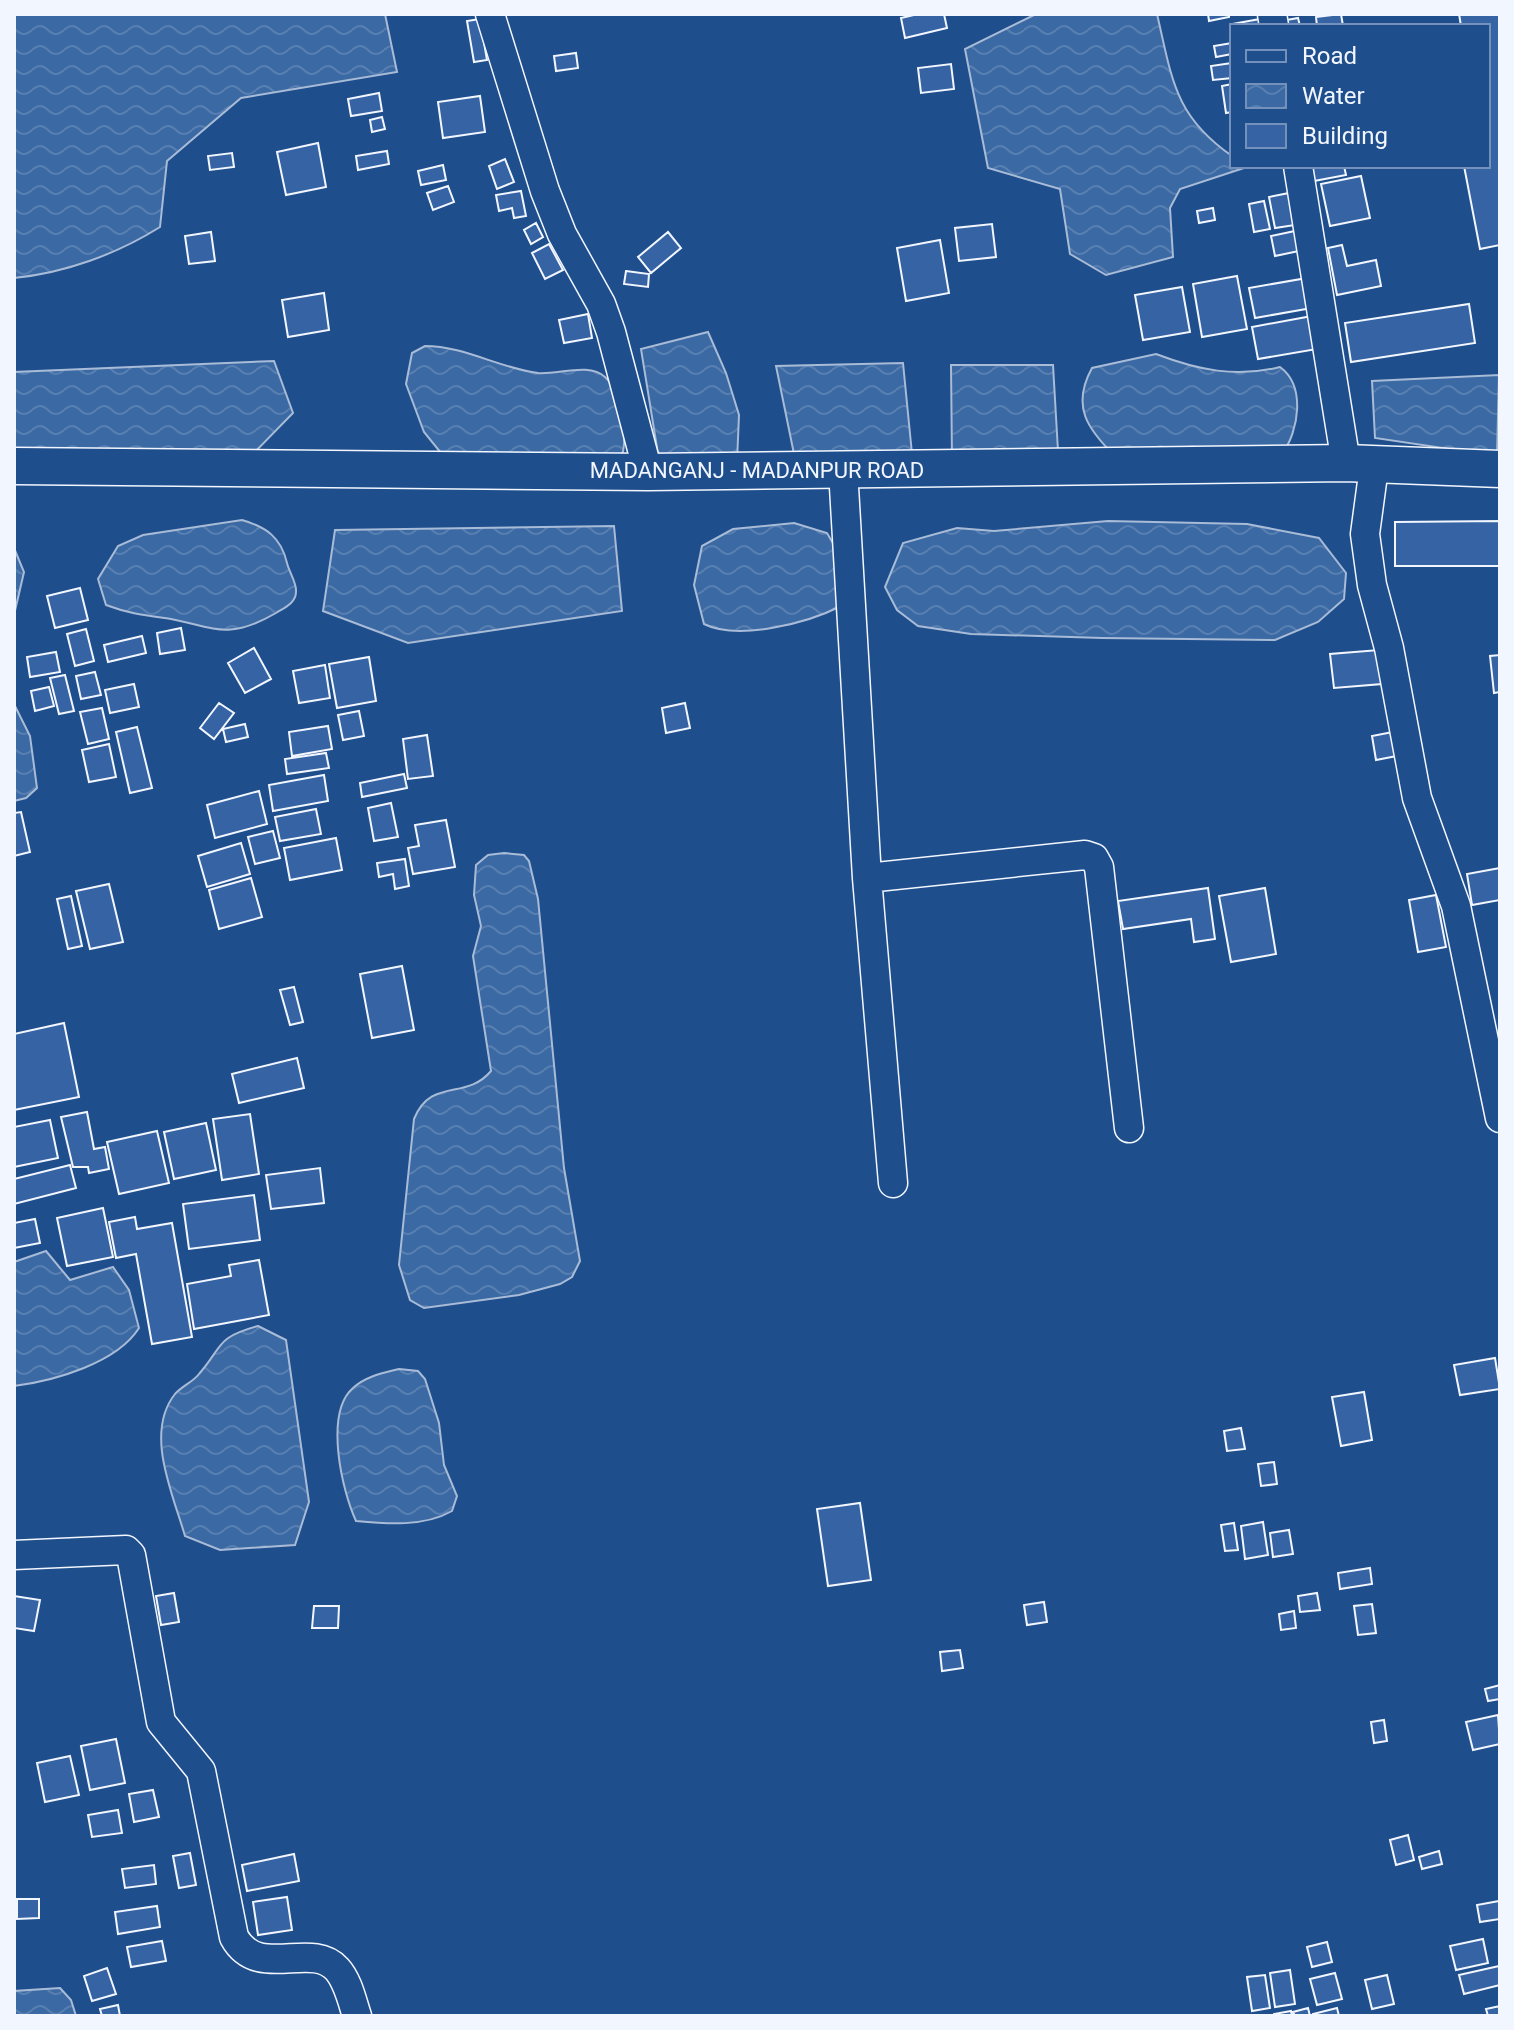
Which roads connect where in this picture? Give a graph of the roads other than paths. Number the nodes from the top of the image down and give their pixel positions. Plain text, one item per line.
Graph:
1 (490, 14) edge
2 (1298, 168) edge
3 (1360, 465) junction
4 (14, 466) edge
5 (1500, 469) edge
6 (843, 470) junction
7 (648, 472) junction
8 (867, 878) junction
9 (1500, 1118) edge
10 (1129, 1128) dead end
11 (893, 1183) dead end
12 (14, 1555) edge
13 (357, 2016) edge

1 - 7 street
2 - 3 street
3 - 5 main road, MADANGANJ - MADANPUR ROAD
3 - 6 main road, MADANGANJ - MADANPUR ROAD
3 - 9 street
4 - 7 main road, MADANGANJ - MADANPUR ROAD
6 - 7 main road, MADANGANJ - MADANPUR ROAD
6 - 8 street
8 - 10 street
8 - 11 street
12 - 13 street

